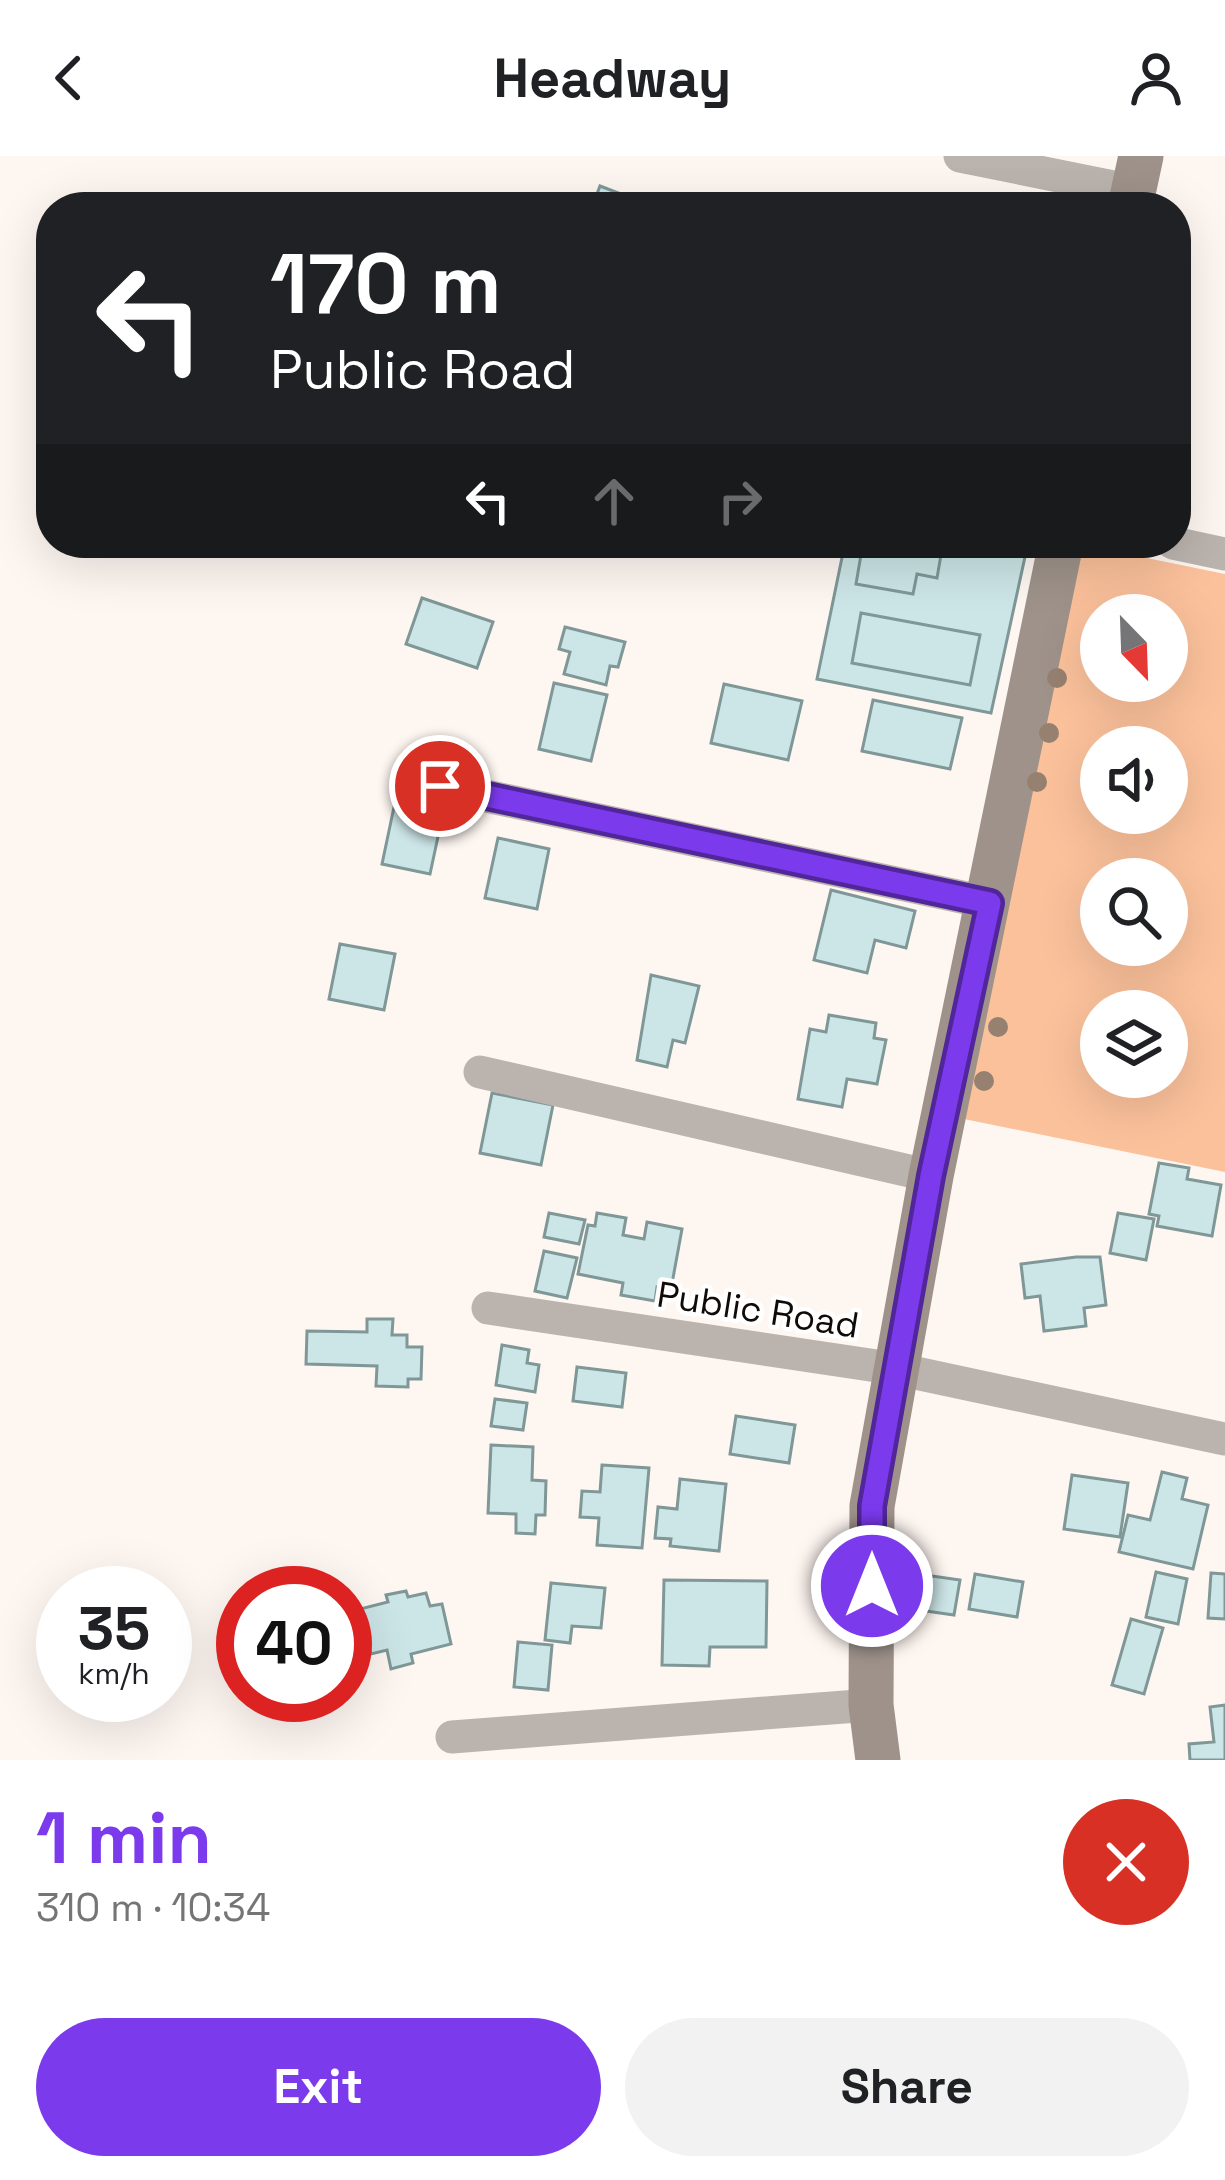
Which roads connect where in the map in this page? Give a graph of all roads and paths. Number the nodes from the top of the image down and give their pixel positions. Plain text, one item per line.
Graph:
1 (960, 156) edge
2 (1134, 185) edge
3 (1191, 547) edge
4 (1225, 554) edge
5 (1058, 558) edge
6 (440, 786) dead end
7 (990, 903) junction
8 (479, 1072) dead end
9 (931, 1176) junction
10 (488, 1308) dead end
11 (897, 1369) junction
12 (1225, 1439) edge
13 (871, 1705) junction
14 (452, 1736) dead end
15 (878, 1760) edge

1 - 2 street
3 - 4 street
5 - 7 street
6 - 7 street
7 - 9 street
8 - 9 street
9 - 11 street
10 - 11 street, Public Road
11 - 12 street, Public Road
11 - 13 street
13 - 14 street
13 - 15 street

